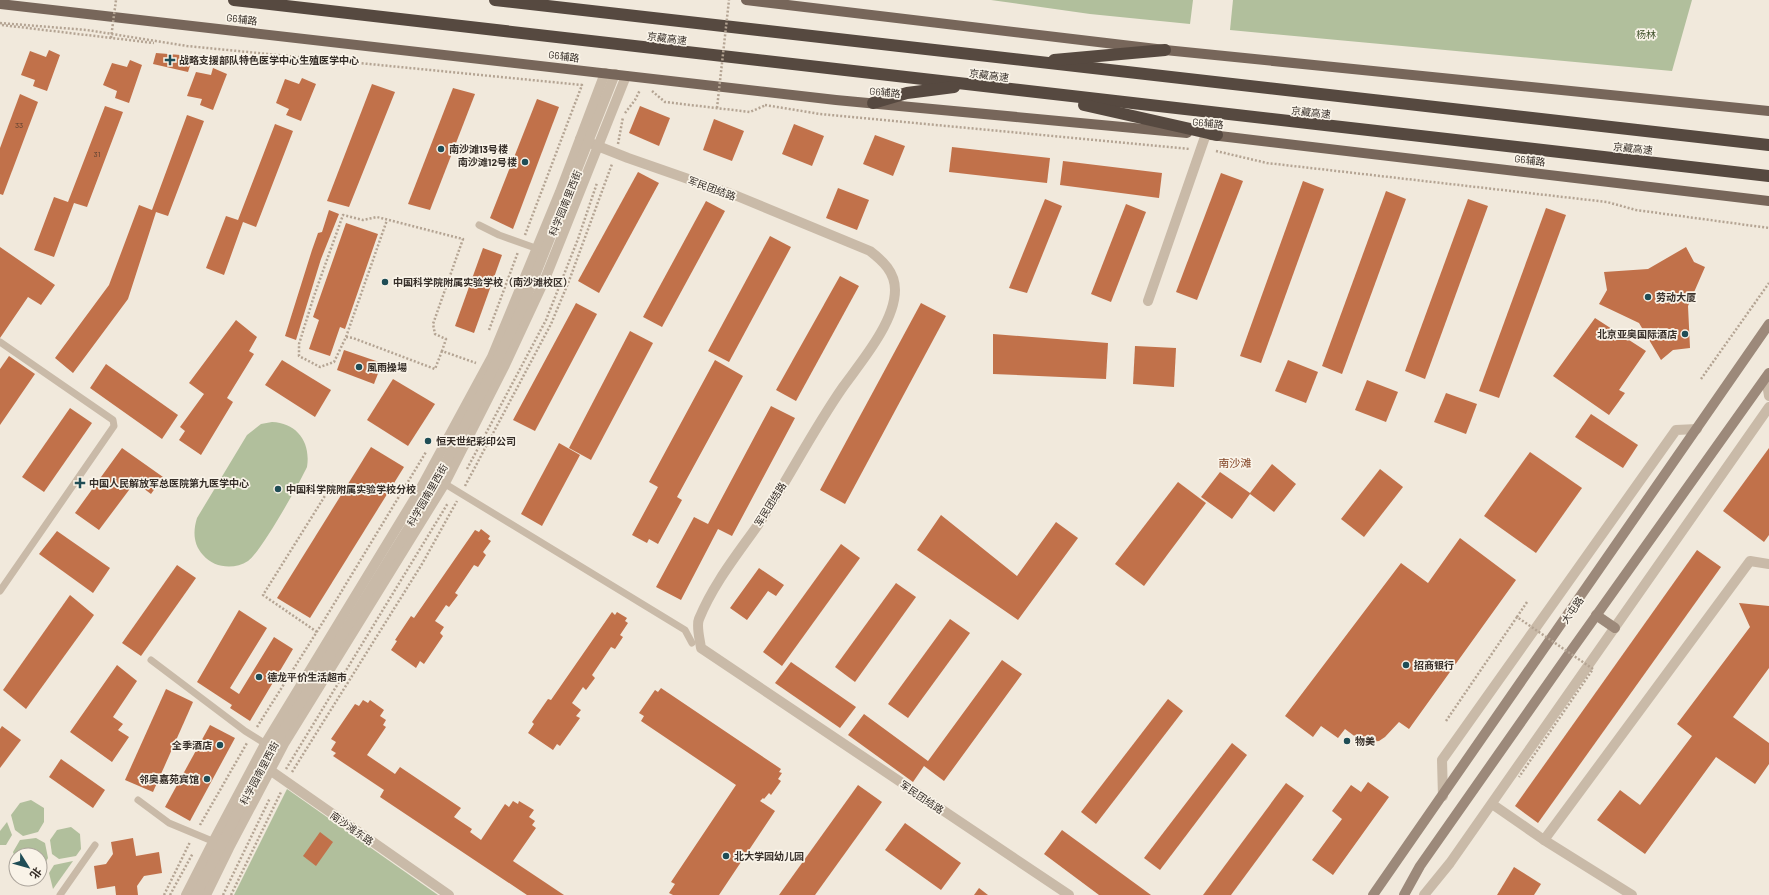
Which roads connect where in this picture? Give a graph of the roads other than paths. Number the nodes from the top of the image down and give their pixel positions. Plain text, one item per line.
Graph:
1 (234, 0) edge
2 (495, 0) edge
3 (746, 0) edge
4 (0, 4) edge
5 (1165, 50) junction
6 (1026, 62) junction
7 (610, 74) junction
8 (626, 76) junction
9 (967, 85) junction
10 (1027, 92) junction
11 (873, 103) junction
12 (1769, 111) edge
13 (1212, 135) junction
14 (589, 143) junction
15 (1769, 145) edge
16 (1769, 176) edge
17 (1769, 201) edge
18 (479, 225) dead end
19 (546, 252) junction
20 (1148, 301) dead end
21 (1769, 324) edge
22 (0, 342) edge
23 (1767, 376) edge
24 (1769, 396) edge
25 (1769, 406) edge
26 (1697, 429) junction
27 (437, 479) junction
28 (1769, 564) edge
29 (0, 591) edge
30 (1596, 615) junction
31 (1615, 628) junction
32 (692, 643) dead end
33 (151, 660) dead end
34 (272, 748) junction
35 (262, 765) junction
36 (1443, 796) junction
37 (138, 800) dead end
38 (1492, 804) junction
39 (1544, 840) junction
40 (95, 845) dead end
41 (221, 845) junction
42 (60, 895) edge
43 (186, 895) edge
44 (196, 895) edge
45 (206, 895) edge
46 (449, 895) edge
47 (1069, 895) edge
48 (1373, 895) edge
49 (1404, 895) edge
50 (1424, 895) edge
51 (1632, 895) edge

1 - 9 highway, 京藏高速
2 - 6 highway, 京藏高速
3 - 5 main road
4 - 7 main road, G6辅路
5 - 6 highway
5 - 12 main road
6 - 15 highway, 京藏高速
7 - 8 main road, G6辅路
7 - 14 street
8 - 11 main road, G6辅路
8 - 14 street
9 - 10 highway, 京藏高速
9 - 11 highway
10 - 13 highway
10 - 16 highway, 京藏高速
11 - 13 main road, G6辅路
13 - 17 main road, G6辅路
13 - 20 street
14 - 19 street, 科学园南里西街
14 - 47 street, 军民团结路
18 - 19 lane
19 - 27 street, 科学园南里西街
21 - 26 main road, 大屯路
22 - 29 lane
23 - 24 street
23 - 30 main road
25 - 31 street
26 - 36 main road, 大屯路
26 - 36 street
27 - 32 lane
27 - 34 street, 科学园南里西街
28 - 39 street
30 - 31 main road
30 - 49 main road
31 - 38 street
33 - 34 lane
34 - 35 street, 科学园南里西街
35 - 41 street, 科学园南里西街
35 - 46 street, 南沙滩东路
36 - 48 main road, 大屯路
37 - 41 lane
38 - 39 street
38 - 50 street
39 - 51 street
40 - 42 lane
41 - 43 street
41 - 44 street, 科学园南里西街
41 - 45 street

